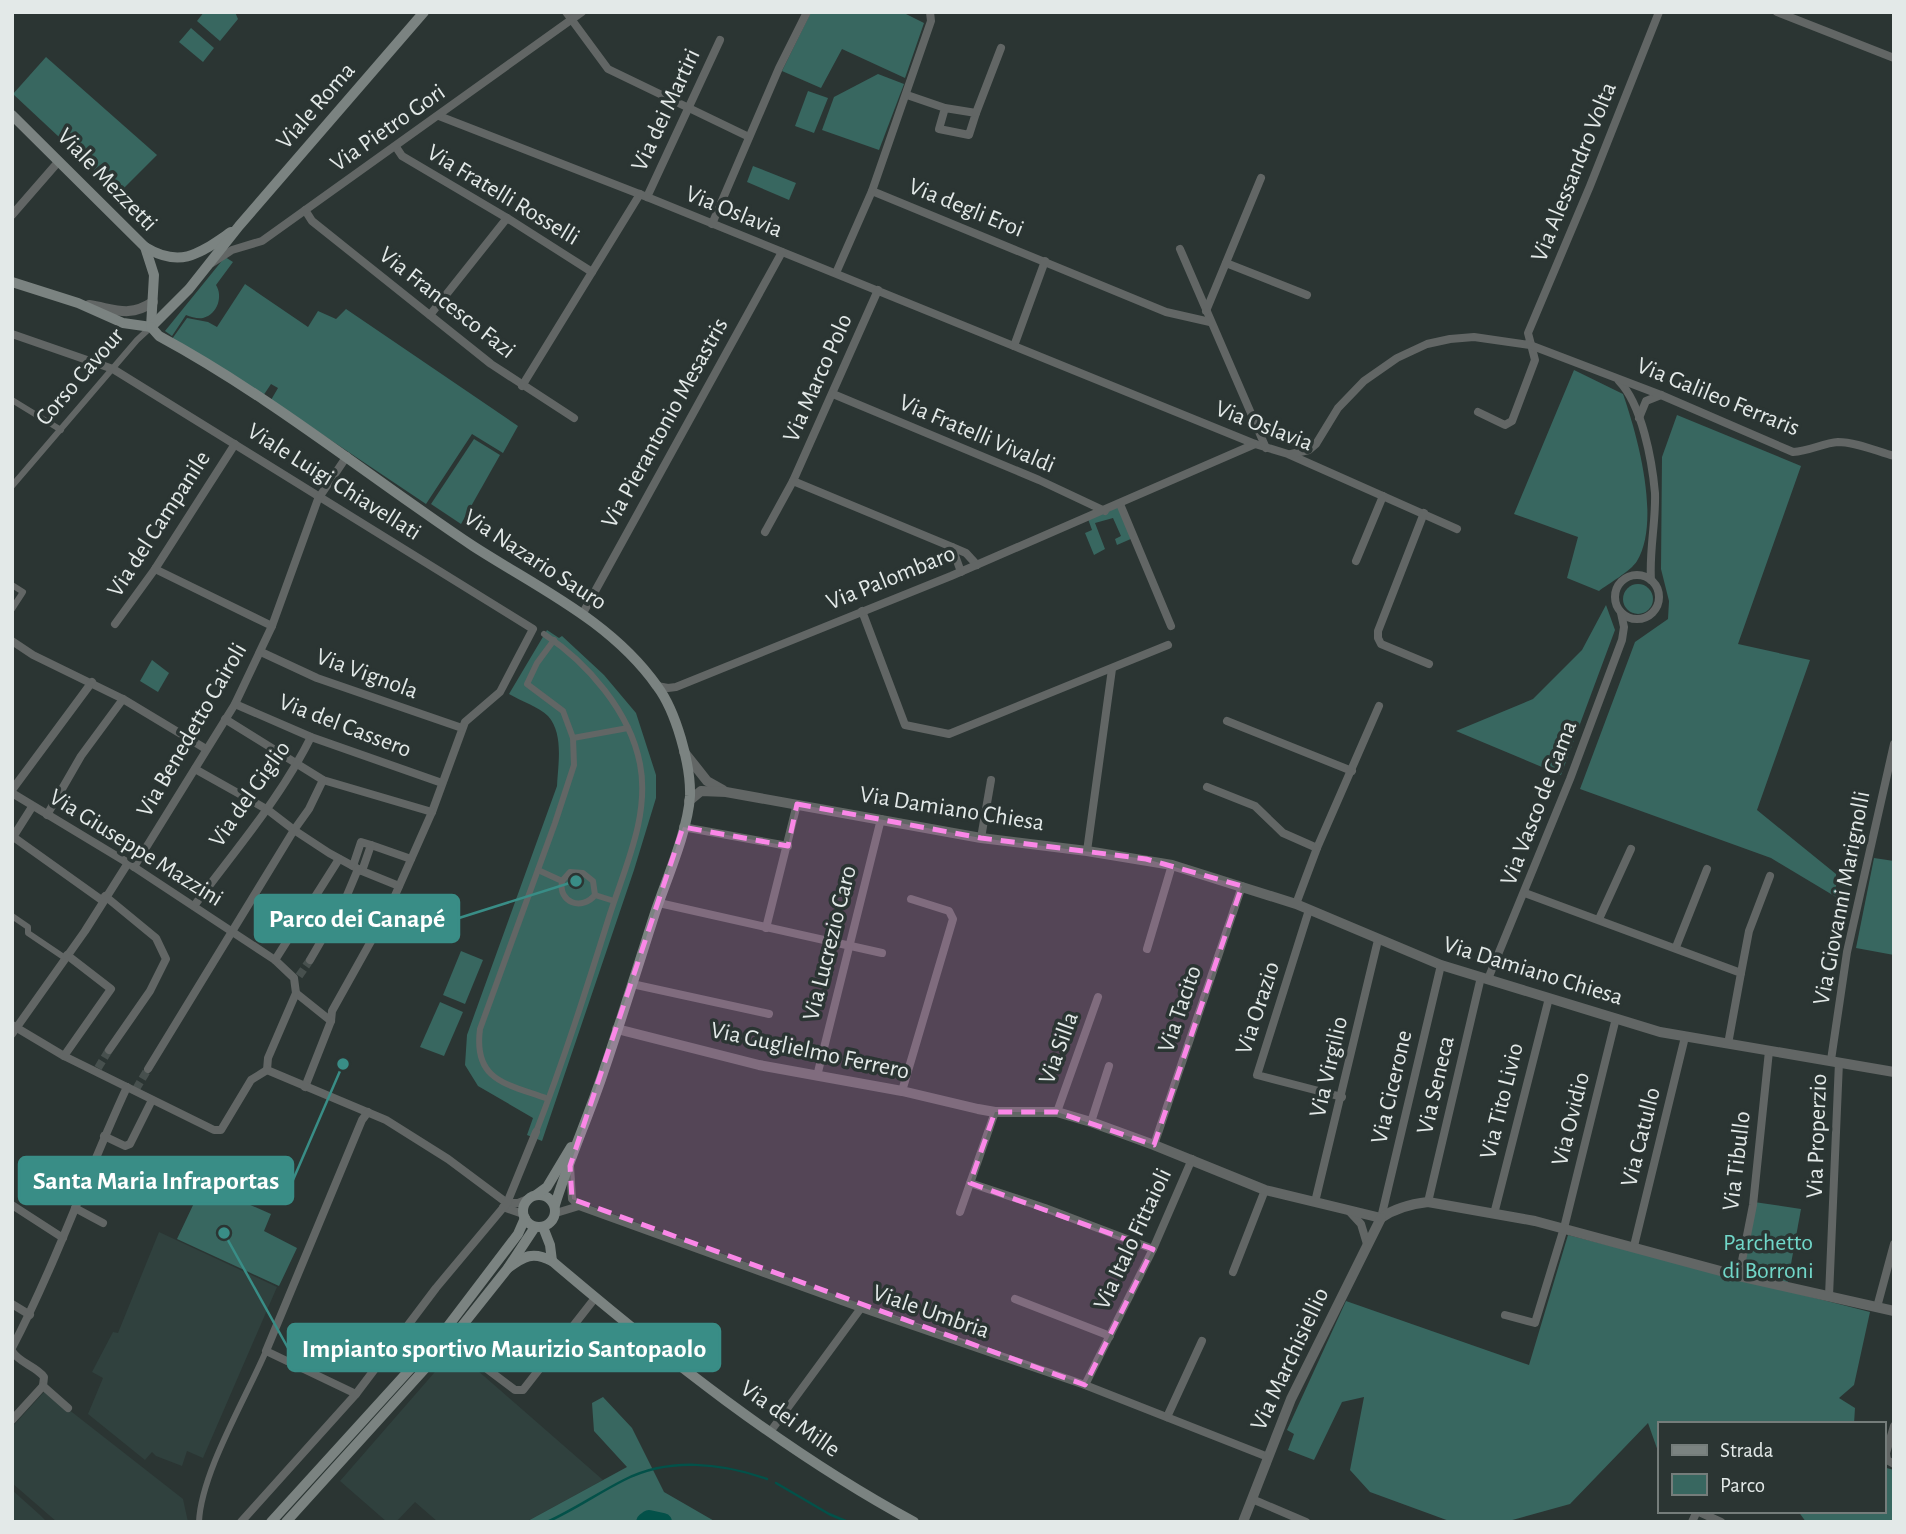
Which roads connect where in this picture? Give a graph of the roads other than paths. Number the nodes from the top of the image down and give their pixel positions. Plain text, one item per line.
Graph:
1 (424, 12) edge
2 (582, 12) edge
3 (807, 12) edge
4 (930, 12) edge
5 (1659, 12) edge
6 (1777, 12) edge
7 (570, 16) edge
8 (720, 40) dead end
9 (1001, 48) dead end
10 (1894, 58) edge
11 (907, 95) junction
12 (689, 108) junction
13 (945, 108) junction
14 (976, 113) junction
15 (12, 115) edge
16 (439, 116) junction
17 (749, 137) junction
18 (396, 147) junction
19 (59, 161) junction
20 (1261, 178) dead end
21 (872, 191) junction
22 (644, 195) junction
23 (305, 210) junction
24 (12, 215) edge
25 (507, 218) junction
26 (712, 223) junction
27 (239, 226) junction
28 (145, 247) junction
29 (1180, 249) dead end
30 (782, 253) junction
31 (1045, 261) junction
32 (1226, 263) junction
33 (209, 264) junction
34 (592, 272) junction
35 (836, 273) junction
36 (12, 282) edge
37 (878, 290) junction
38 (1307, 295) dead end
39 (153, 302) junction
40 (78, 303) junction
41 (1206, 312) junction
42 (430, 315) junction
43 (1210, 322) junction
44 (151, 327) junction
45 (12, 334) edge
46 (1530, 345) junction
47 (1014, 346) junction
48 (113, 369) junction
49 (1616, 377) junction
50 (522, 386) junction
51 (1644, 388) junction
52 (833, 394) junction
53 (1661, 395) junction
54 (12, 400) edge
55 (1633, 401) junction
56 (1646, 401) junction
57 (1478, 412) dead end
58 (573, 418) dead end
59 (1639, 418) junction
60 (61, 430) junction
61 (235, 443) junction
62 (1255, 444) junction
63 (1266, 447) junction
64 (1288, 454) junction
65 (347, 456) junction
66 (1894, 456) edge
67 (12, 473) edge
68 (19, 478) junction
69 (793, 481) junction
70 (12, 486) edge
71 (1383, 496) junction
72 (320, 497) junction
73 (1120, 504) junction
74 (1105, 511) junction
75 (1424, 513) junction
76 (1457, 529) dead end
77 (765, 532) dead end
78 (952, 547) junction
79 (1652, 549) junction
80 (1356, 561) dead end
81 (977, 565) junction
82 (155, 569) junction
83 (961, 572) junction
84 (1634, 575) junction
85 (1651, 580) junction
86 (12, 585) edge
87 (12, 609) edge
88 (862, 611) junction
89 (583, 613) junction
90 (1621, 613) junction
91 (1643, 618) junction
92 (115, 624) dead end
93 (272, 626) junction
94 (1171, 626) dead end
95 (544, 634) dead end
96 (554, 640) junction
97 (1622, 640) junction
98 (13, 643) edge
99 (1168, 645) dead end
100 (261, 652) junction
101 (1429, 664) dead end
102 (1112, 669) junction
103 (92, 682) junction
104 (657, 686) junction
105 (676, 687) junction
106 (123, 699) junction
107 (235, 704) junction
108 (668, 706) junction
109 (1379, 706) dead end
110 (225, 719) junction
111 (1227, 721) dead end
112 (628, 728) junction
113 (462, 729) junction
114 (311, 737) junction
115 (573, 738) junction
116 (1894, 744) edge
117 (206, 749) junction
118 (684, 751) junction
119 (297, 765) junction
120 (195, 769) junction
121 (1352, 771) junction
122 (323, 780) junction
123 (991, 780) dead end
124 (442, 783) junction
125 (1207, 787) dead end
126 (12, 792) edge
127 (726, 792) junction
128 (690, 801) junction
129 (797, 804) junction
130 (32, 807) junction
131 (268, 810) junction
132 (432, 812) junction
133 (47, 815) junction
134 (881, 819) junction
135 (683, 827) junction
136 (294, 830) junction
137 (13, 836) edge
138 (981, 838) junction
139 (788, 846) junction
140 (1317, 848) junction
141 (1631, 849) dead end
142 (1087, 851) junction
143 (339, 859) junction
144 (411, 859) junction
145 (131, 865) junction
146 (1172, 865) junction
147 (357, 869) junction
148 (1707, 869) dead end
149 (538, 870) junction
150 (1770, 876) dead end
151 (562, 881) junction
152 (399, 886) junction
153 (1242, 886) junction
154 (1525, 893) junction
155 (595, 895) junction
156 (104, 899) junction
157 (911, 899) dead end
158 (614, 901) junction
159 (659, 903) junction
160 (1296, 904) junction
161 (194, 906) junction
162 (1309, 909) junction
163 (12, 916) edge
164 (1599, 919) junction
165 (766, 928) junction
166 (233, 931) junction
167 (1378, 940) junction
168 (849, 946) junction
169 (1675, 947) junction
170 (1147, 949) dead end
171 (882, 953) dead end
172 (66, 956) junction
173 (275, 960) junction
174 (310, 960) tunnel mouth
175 (1441, 965) junction
176 (1741, 973) junction
177 (1484, 978) junction
178 (297, 984) junction
179 (632, 984) junction
180 (1098, 997) dead end
181 (1549, 998) junction
182 (769, 1014) dead end
183 (1616, 1018) junction
184 (331, 1021) junction
185 (14, 1029) edge
186 (617, 1029) junction
187 (1685, 1037) junction
188 (1728, 1044) junction
189 (109, 1050) tunnel mouth
190 (1769, 1051) junction
191 (64, 1056) junction
192 (1835, 1061) junction
193 (1110, 1066) dead end
194 (148, 1069) tunnel mouth
195 (267, 1070) junction
196 (1894, 1072) edge
197 (817, 1076) junction
198 (305, 1087) junction
199 (132, 1089) junction
200 (902, 1091) junction
201 (1342, 1097) junction
202 (548, 1099) junction
203 (152, 1100) junction
204 (368, 1112) junction
205 (995, 1112) junction
206 (1057, 1112) junction
207 (1091, 1122) junction
208 (582, 1129) junction
209 (536, 1132) joint
210 (104, 1136) junction
211 (1154, 1145) junction
212 (1192, 1159) junction
213 (570, 1166) junction
214 (970, 1183) junction
215 (1265, 1190) junction
216 (532, 1197) junction
217 (1315, 1202) junction
218 (1428, 1202) junction
219 (12, 1205) edge
220 (505, 1205) junction
221 (579, 1206) junction
222 (75, 1208) junction
223 (555, 1209) junction
224 (1349, 1211) junction
225 (960, 1212) dead end
226 (1494, 1214) junction
227 (524, 1216) junction
228 (1381, 1218) junction
229 (103, 1223) dead end
230 (539, 1227) junction
231 (1564, 1228) junction
232 (63, 1238) junction
233 (1367, 1244) junction
234 (1894, 1244) edge
235 (1634, 1246) junction
236 (1153, 1249) junction
237 (552, 1261) junction
238 (508, 1268) junction
239 (1233, 1272) dead end
240 (1739, 1276) junction
241 (1829, 1296) junction
242 (595, 1298) junction
243 (1015, 1299) dead end
244 (12, 1304) edge
245 (1877, 1307) junction
246 (861, 1308) junction
247 (1894, 1311) edge
248 (30, 1315) junction
249 (1505, 1315) dead end
250 (1110, 1336) junction
251 (450, 1341) junction
252 (1202, 1341) dead end
253 (12, 1350) edge
254 (266, 1351) junction
255 (1086, 1385) junction
256 (43, 1386) junction
257 (356, 1394) junction
258 (68, 1408) dead end
259 (1167, 1417) junction
260 (12, 1420) edge
261 (1894, 1426) edge
262 (770, 1432) junction
263 (1268, 1457) junction
264 (1894, 1464) edge
265 (1252, 1499) junction
266 (1701, 1513) edge
267 (199, 1522) edge
268 (241, 1522) edge
269 (271, 1522) edge
270 (286, 1522) edge
271 (914, 1522) edge
272 (1243, 1522) edge
273 (1306, 1522) edge
274 (1721, 1522) edge

1 - 27 main road, Viale Roma
2 - 7 street, Via Pietro Gori
3 - 17 street
4 - 11 street, Via degli Eroi
5 - 46 street, Via Alessandro Volta
6 - 10 street
7 - 12 street
7 - 16 street, Via Pietro Gori
8 - 12 street, Via dei Martiri
9 - 14 street
11 - 13 street
11 - 21 street, Via degli Eroi
12 - 17 street
12 - 22 street, Via dei Martiri
13 - 14 street
13 - 14 street
15 - 19 main road, Viale Mezzetti
16 - 18 street, Via Pietro Gori
16 - 22 street, Via Oslavia
17 - 26 street
18 - 23 street, Via Pietro Gori
18 - 25 street, Via Fratelli Rosselli
19 - 24 street
19 - 28 main road, Viale Mezzetti
20 - 32 street
21 - 31 street, Via degli Eroi
21 - 35 street, Via degli Eroi
22 - 26 street, Via Oslavia
22 - 34 street, Via dei Martiri
23 - 33 street, Via Pietro Gori
23 - 42 street, Via Francesco Fazi
25 - 34 street, Via Fratelli Rosselli
25 - 42 street
26 - 30 street, Via Oslavia
27 - 28 main road
27 - 33 main road
28 - 39 main road, Viale Mezzetti
29 - 41 street
30 - 35 street, Via Oslavia
30 - 89 street, Via Pierantonio Mesastris
31 - 43 street, Via degli Eroi
31 - 47 street
32 - 38 street
32 - 41 street
33 - 44 main road
34 - 50 street, Via dei Martiri
35 - 37 street, Via Oslavia
36 - 40 main road
37 - 47 street, Via Oslavia
37 - 52 street, Via Marco Polo
39 - 40 street
39 - 44 main road, Viale Mezzetti
40 - 44 main road
41 - 43 street
42 - 50 street, Via Francesco Fazi
43 - 63 street
44 - 48 street, Corso Cavour
44 - 65 main road, Via Nazario Sauro
45 - 48 street, Viale Luigi Chiavellati
46 - 49 street, Via Galileo Ferraris
46 - 57 street, Via Alessandro Volta
46 - 64 street
47 - 62 street, Via Oslavia
48 - 60 street, Corso Cavour
48 - 61 street, Viale Luigi Chiavellati
49 - 51 street, Via Galileo Ferraris
49 - 55 street, Via Vasco de Gama
50 - 58 street, Via Francesco Fazi
51 - 53 street, Via Galileo Ferraris
51 - 55 street
51 - 56 street
52 - 69 street, Via Marco Polo
52 - 74 street, Via Fratelli Vivaldi
53 - 56 street
53 - 66 street, Via Galileo Ferraris
54 - 60 street
55 - 59 street, Via Vasco de Gama
56 - 59 street
59 - 79 street, Via Vasco de Gama
60 - 68 street, Corso Cavour
61 - 72 street, Viale Luigi Chiavellati
61 - 82 street, Via del Campanile
62 - 63 street, Via Oslavia
62 - 73 street, Via Palombaro
63 - 64 street, Via Oslavia
64 - 71 street, Via Oslavia
65 - 72 street, Via Benedetto Cairoli
65 - 89 main road, Via Nazario Sauro
67 - 68 street
68 - 70 street, Corso Cavour
69 - 77 street, Via Marco Polo
69 - 78 street, Via Marco Polo
71 - 75 street, Via Oslavia
71 - 80 street
72 - 93 street, Via Benedetto Cairoli
72 - 113 street, Viale Luigi Chiavellati
73 - 74 street, Via Palombaro
73 - 94 street
74 - 81 street, Via Palombaro
75 - 76 street, Via Oslavia
75 - 101 street
78 - 81 street, Via Marco Polo
78 - 83 street
79 - 84 street, Via Vasco de Gama
79 - 85 street, Via Vasco de Gama
81 - 83 street, Via Palombaro
82 - 92 street, Via del Campanile
82 - 93 street
83 - 88 street, Via Palombaro
84 - 85 street
84 - 90 street, Via Vasco de Gama
85 - 91 street, Via Vasco de Gama
86 - 87 street
88 - 102 street
88 - 105 street, Via Palombaro
89 - 104 main road, Via Nazario Sauro
90 - 91 street
90 - 97 street, Via Vasco de Gama
91 - 97 street, Via Vasco de Gama
93 - 100 street, Via Benedetto Cairoli
95 - 96 street
96 - 112 street
96 - 115 street
97 - 154 street, Via Vasco de Gama
98 - 103 street
99 - 102 street
100 - 107 street, Via Benedetto Cairoli
100 - 113 street, Via Vignola
102 - 142 street
103 - 106 street
103 - 126 street
104 - 105 street, Via Palombaro
104 - 108 main road, Via Nazario Sauro
105 - 108 street
106 - 117 street
106 - 133 street
107 - 110 street, Via Benedetto Cairoli
107 - 114 street, Via del Cassero
108 - 118 main road, Via Nazario Sauro
109 - 121 street
110 - 117 street, Via Benedetto Cairoli
110 - 119 street
111 - 121 street
112 - 115 street
112 - 158 street
113 - 124 street
114 - 119 street, Via del Giglio
114 - 124 street, Via del Cassero
115 - 149 street
116 - 192 street, Via Giovanni Marignolli
117 - 120 street, Via Benedetto Cairoli
118 - 127 street, Via Damiano Chiesa
118 - 128 main road, Via Nazario Sauro
119 - 122 street
119 - 131 street, Via del Giglio
120 - 131 street
120 - 145 street, Via Benedetto Cairoli
121 - 140 street
122 - 132 street
122 - 136 street
123 - 138 street
124 - 132 street
125 - 140 street
126 - 130 street, Via Giuseppe Mazzini
127 - 128 street, Via Damiano Chiesa
127 - 129 street, Via Damiano Chiesa
128 - 135 main road, Via Nazario Sauro
129 - 134 street, Via Damiano Chiesa
129 - 139 street
130 - 133 street, Via Giuseppe Mazzini
130 - 137 street
131 - 136 street
131 - 161 street, Via del Giglio
132 - 144 street
133 - 145 street, Via Giuseppe Mazzini
134 - 138 street, Via Damiano Chiesa
134 - 168 street, Via Lucrezio Caro
135 - 139 street
135 - 159 main road, Via Nazario Sauro
136 - 143 street
136 - 166 street
137 - 156 street
138 - 142 street, Via Damiano Chiesa
139 - 165 street
140 - 160 street
141 - 164 street
142 - 146 street, Via Damiano Chiesa
143 - 147 street
143 - 173 street
144 - 147 street
144 - 152 street
145 - 156 street, Via Benedetto Cairoli
145 - 161 street, Via Giuseppe Mazzini
146 - 153 street, Via Damiano Chiesa
146 - 170 street
147 - 152 street
147 - 174 street
148 - 169 street
149 - 151 street
149 - 202 street
150 - 176 street
151 - 155 street
151 - 155 street
152 - 184 street
153 - 160 street, Via Damiano Chiesa
153 - 211 street, Via Tacito
154 - 164 street
154 - 177 street, Via Vasco de Gama
155 - 158 street
156 - 172 street, Via Benedetto Cairoli
156 - 189 street
157 - 200 street
158 - 202 street
159 - 165 street
159 - 179 main road, Via Nazario Sauro
160 - 162 street, Via Damiano Chiesa
161 - 166 street, Via Giuseppe Mazzini
162 - 167 street, Via Damiano Chiesa
162 - 201 street, Via Orazio
163 - 172 street
164 - 169 street
165 - 168 street
166 - 173 street, Via Giuseppe Mazzini
166 - 194 street
167 - 175 street, Via Damiano Chiesa
167 - 201 street, Via Virgilio
168 - 171 street
168 - 197 street, Via Lucrezio Caro
169 - 176 street
172 - 185 street, Via Benedetto Cairoli
172 - 191 street
173 - 178 street, Via Giuseppe Mazzini
175 - 177 street, Via Damiano Chiesa
175 - 228 street, Via Cicerone
176 - 188 street
177 - 181 street, Via Damiano Chiesa
177 - 218 street, Via Seneca
178 - 184 street, Via Giuseppe Mazzini
178 - 195 street
179 - 182 street
179 - 186 main road, Via Nazario Sauro
180 - 206 street, Via Silla
181 - 183 street, Via Damiano Chiesa
181 - 226 street, Via Tito Livio
183 - 187 street, Via Damiano Chiesa
183 - 231 street, Via Ovidio
184 - 198 street
185 - 191 street
186 - 197 street, Via Guglielmo Ferrero
186 - 208 main road, Via Nazario Sauro
187 - 188 street, Via Damiano Chiesa
187 - 235 street, Via Catullo
188 - 190 street, Via Damiano Chiesa
190 - 192 street, Via Damiano Chiesa
190 - 240 street, Via Tibullo
191 - 199 street
192 - 196 street, Via Damiano Chiesa
192 - 241 street, Via Properzio
193 - 207 street
195 - 198 street
195 - 203 street
197 - 200 street, Via Guglielmo Ferrero
198 - 204 street
199 - 203 street
199 - 210 street
200 - 205 street, Via Guglielmo Ferrero
201 - 217 street, Via Virgilio
202 - 209 street
203 - 210 street
204 - 220 street
204 - 254 street
205 - 206 street, Via Guglielmo Ferrero
205 - 214 street
206 - 207 street, Via Guglielmo Ferrero
207 - 211 street, Via Guglielmo Ferrero
208 - 213 main road, Via Nazario Sauro
208 - 216 main road, Via Nazario Sauro
209 - 220 street
210 - 222 street
211 - 212 street, Via Guglielmo Ferrero
212 - 215 street, Via Guglielmo Ferrero
212 - 236 street, Via Italo Fittaioli
213 - 221 street
213 - 223 main road, Via Nazario Sauro
214 - 225 street
214 - 236 street
215 - 217 street, Via Guglielmo Ferrero
215 - 239 street
216 - 220 street
216 - 223 main road
216 - 227 main road
217 - 224 street, Via Guglielmo Ferrero
218 - 226 street
218 - 228 street
219 - 232 street
220 - 227 street
220 - 257 street
221 - 223 street
221 - 246 street, Viale Umbria
222 - 229 street
222 - 232 street
223 - 230 main road
224 - 228 street, Via Guglielmo Ferrero
224 - 233 street
226 - 231 street
227 - 230 main road
227 - 269 main road
228 - 233 street, Via Marchisiellio
230 - 237 main road
230 - 238 main road
231 - 235 street
231 - 249 street
232 - 248 street
233 - 263 street, Via Marchisiellio
234 - 245 street
235 - 240 street
236 - 250 street, Via Italo Fittaioli
237 - 238 main road
237 - 242 main road, Via dei Mille
238 - 251 main road
240 - 241 street
241 - 245 street
242 - 251 street
242 - 262 main road, Via dei Mille
243 - 250 street, Via Italo Fittaioli
244 - 248 street
245 - 247 street
246 - 255 street, Viale Umbria
246 - 262 street
248 - 253 street
250 - 255 street, Via Italo Fittaioli
251 - 270 main road
252 - 259 street
253 - 256 street
254 - 257 street
254 - 267 street
255 - 259 street, Viale Umbria
256 - 258 street
256 - 260 street
257 - 268 street
259 - 263 street, Viale Umbria
261 - 264 street
262 - 271 main road, Via dei Mille
263 - 265 street, Via Marchisiellio
265 - 272 street, Via Marchisiellio
265 - 273 street
266 - 274 street

